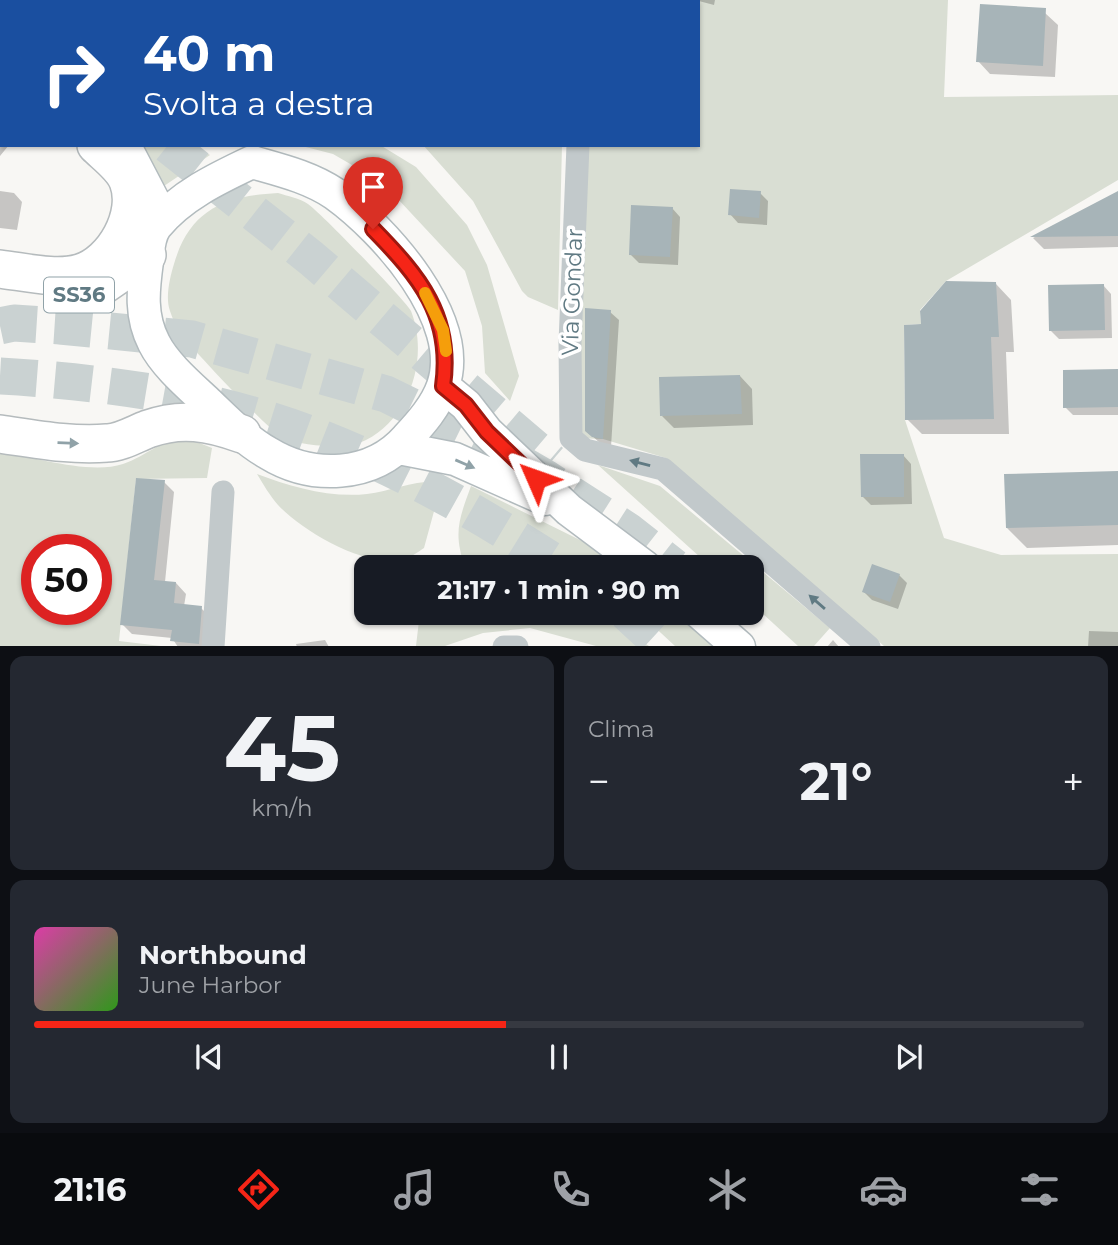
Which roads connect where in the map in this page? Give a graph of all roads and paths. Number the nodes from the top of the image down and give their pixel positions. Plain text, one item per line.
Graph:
1 (98, 147) edge
2 (124, 147) edge
3 (578, 147) edge
4 (241, 153) edge
5 (151, 241) junction
6 (0, 269) edge
7 (0, 291) edge
8 (443, 386) junction
9 (242, 434) junction
10 (0, 435) edge
11 (399, 448) junction
12 (223, 492) dead end
13 (569, 510) junction
14 (629, 555) edge
15 (714, 625) edge
16 (213, 646) edge
17 (504, 646) edge
18 (517, 646) edge
19 (739, 646) edge
20 (869, 646) edge

1 - 6 highway
2 - 5 main road
20 -> 3 street, Via Gondar
4 - 5 main road
4 - 8 main road
5 - 7 highway, SS36
5 - 9 main road
8 - 11 main road
8 - 13 main road
10 -> 9 highway
9 - 11 main road
11 -> 13 main road
12 - 16 street
13 - 14 main road
15 - 19 main road
17 - 18 street

